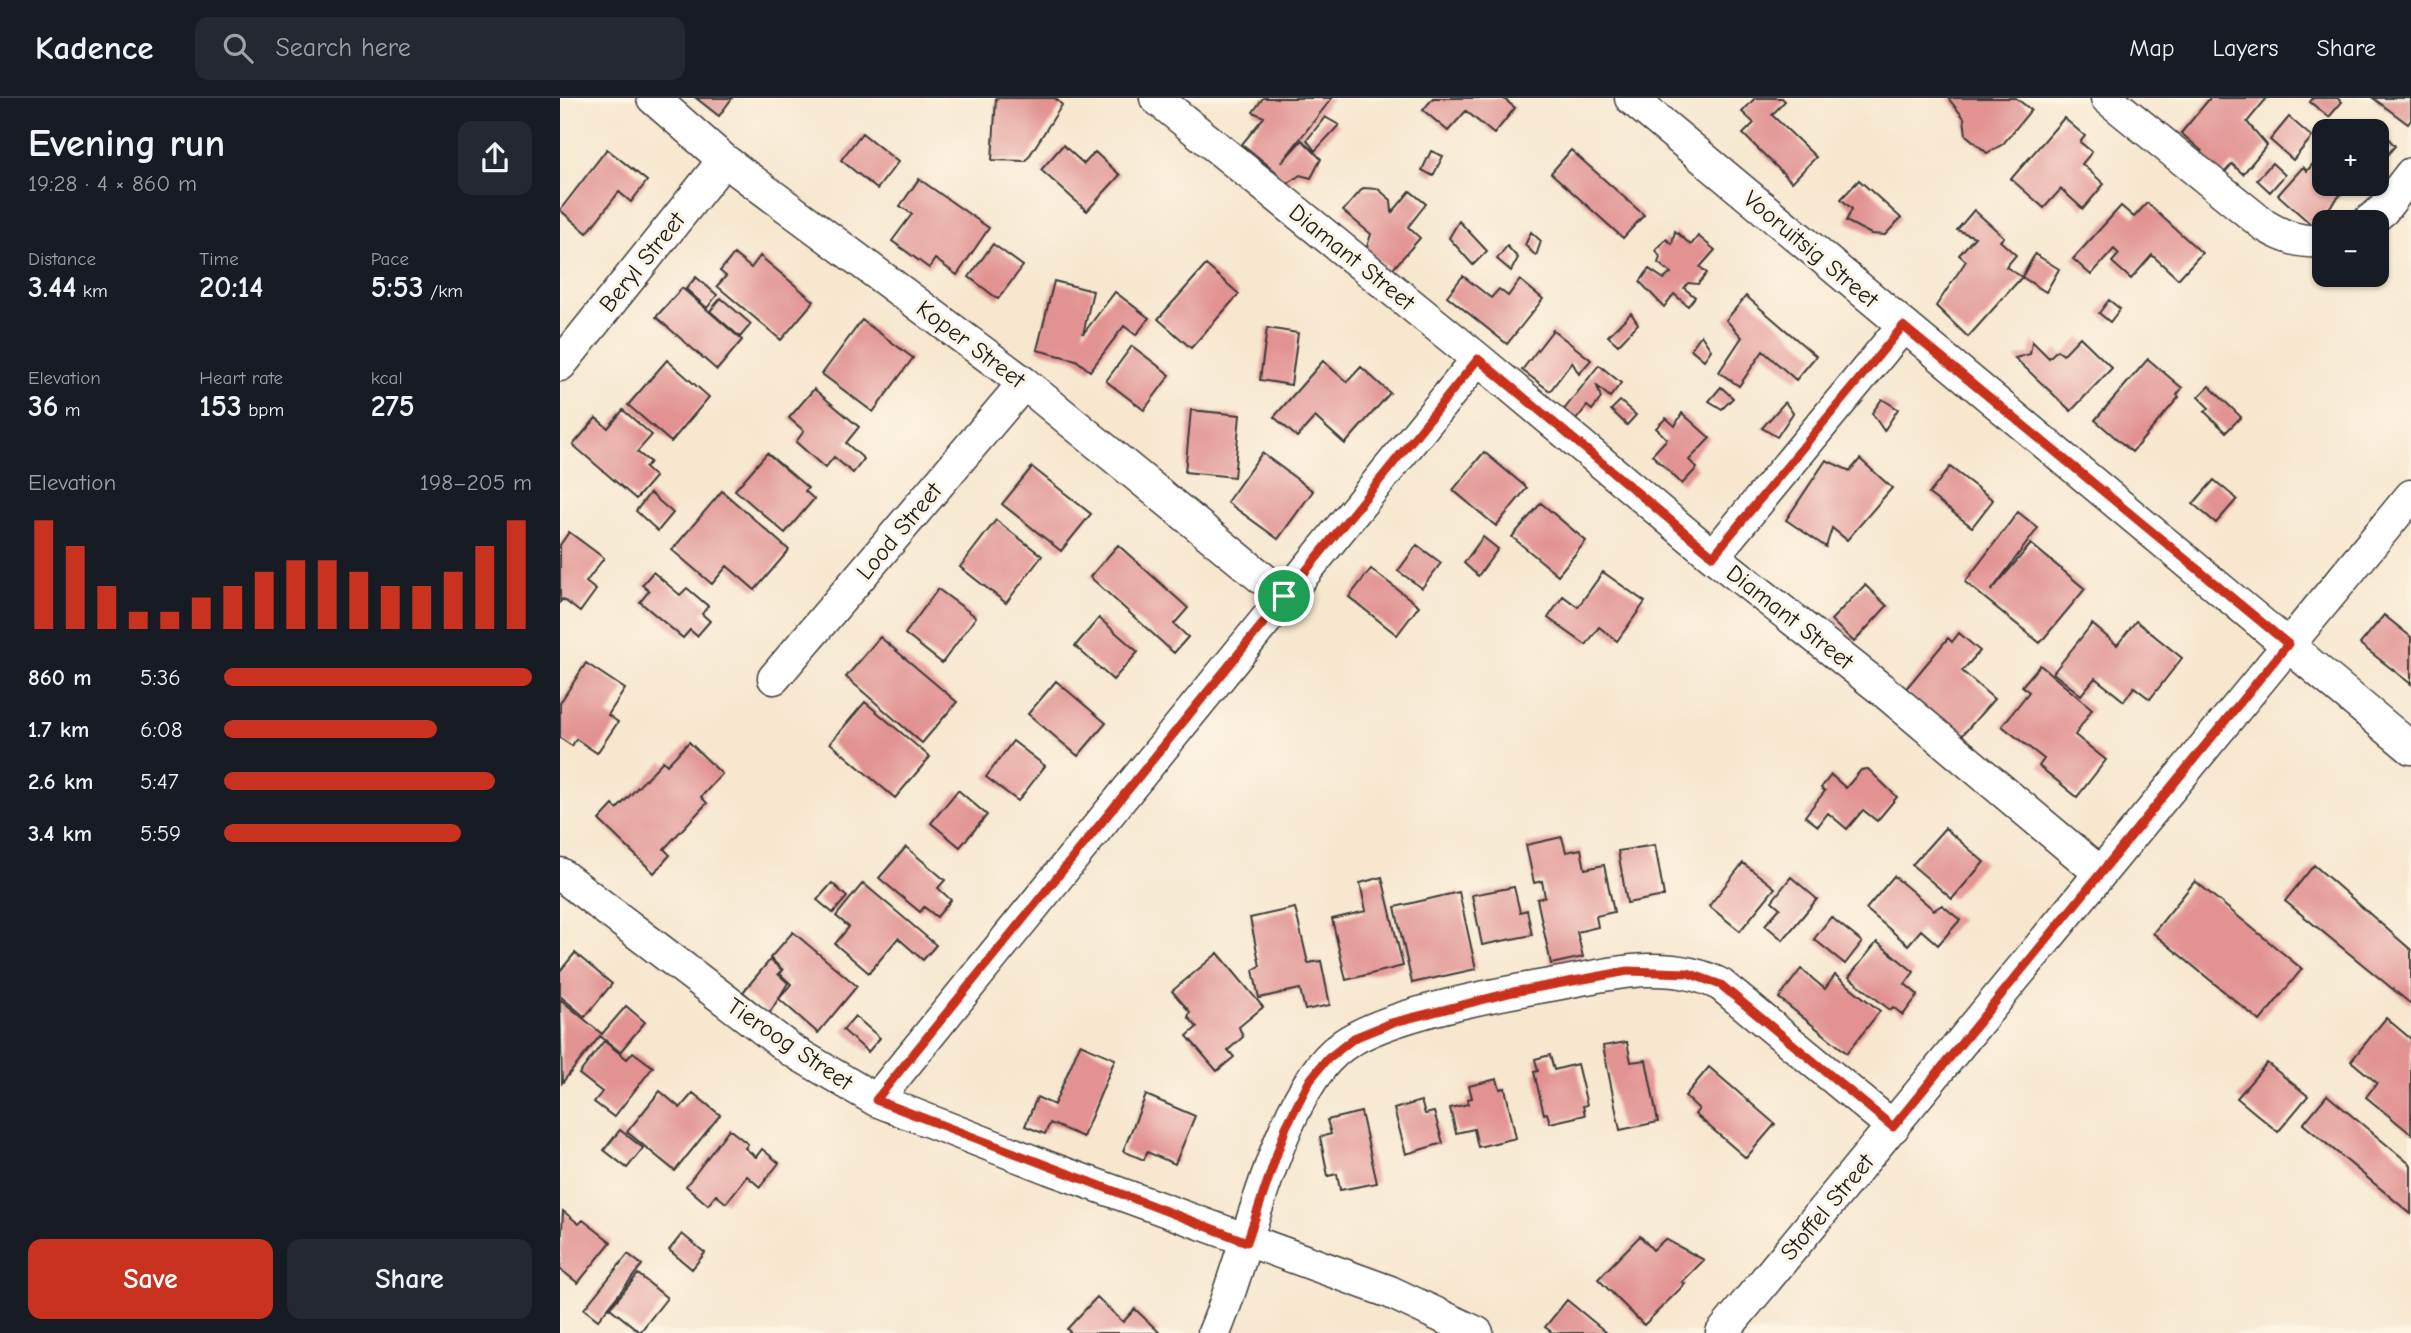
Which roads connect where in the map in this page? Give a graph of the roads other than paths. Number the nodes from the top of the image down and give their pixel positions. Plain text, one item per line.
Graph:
1 (653, 98) edge
2 (1156, 98) edge
3 (1631, 98) edge
4 (2107, 98) edge
5 (724, 160) junction
6 (2411, 174) edge
7 (2383, 210) edge
8 (2312, 241) edge
9 (1903, 326) junction
10 (1478, 359) junction
11 (560, 365) edge
12 (1024, 383) junction
13 (2411, 496) edge
14 (1713, 556) junction
15 (1284, 596) junction
16 (2288, 644) junction
17 (774, 678) dead end
18 (2411, 748) edge
19 (2099, 872) junction
20 (560, 874) edge
21 (876, 1100) junction
22 (1893, 1127) junction
23 (1247, 1242) junction
24 (1214, 1333) edge
25 (1477, 1333) edge
26 (1722, 1333) edge

1 - 5 street, Koper Street
2 - 10 street, Diamant Street
3 - 9 street, Vooruitsig Street
4 - 8 street
5 - 11 street, Beryl Street
5 - 12 street, Koper Street
6 - 7 street
9 - 14 street
9 - 16 street, Vooruitsig Street
10 - 14 street, Diamant Street
10 - 15 street
12 - 15 street, Koper Street
12 - 17 street, Lood Street
13 - 16 street, Stoffel Street
14 - 19 street, Diamant Street
15 - 21 street
16 - 18 street, Vooruitsig Street
16 - 19 street, Stoffel Street
19 - 22 street, Stoffel Street
20 - 21 street, Tieroog Street
21 - 23 street, Tieroog Street
22 - 23 street
22 - 26 street, Stoffel Street
23 - 24 street
23 - 25 street, Tieroog Street

